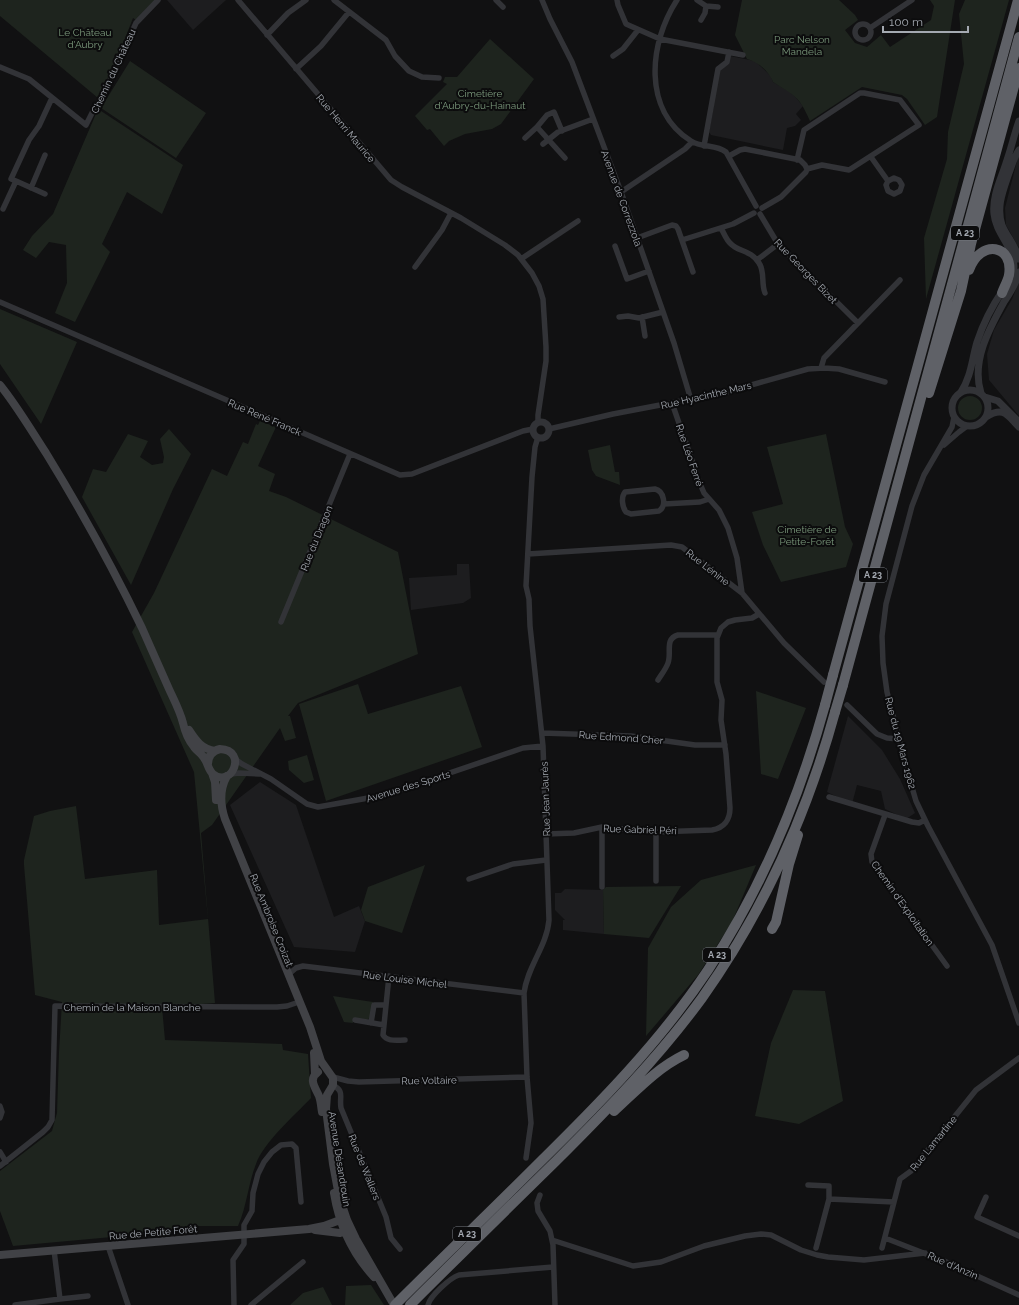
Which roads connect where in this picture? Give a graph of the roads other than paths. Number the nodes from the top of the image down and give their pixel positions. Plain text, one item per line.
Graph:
1 (158, 0) edge
2 (238, 0) edge
3 (306, 0) edge
4 (334, 0) edge
5 (496, 0) edge
6 (542, 0) edge
7 (617, 0) edge
8 (677, 0) edge
9 (697, 0) edge
10 (711, 0) edge
11 (912, 0) edge
12 (1014, 0) edge
13 (1018, 0) edge
14 (706, 5) junction
15 (503, 7) dead end
16 (718, 7) dead end
17 (349, 12) junction
18 (701, 20) dead end
19 (1012, 23) junction
20 (870, 28) dead end
21 (638, 30) junction
22 (267, 35) junction
23 (1019, 37) edge
24 (660, 39) junction
25 (729, 52) junction
26 (743, 55) dead end
27 (613, 56) dead end
28 (0, 67) edge
29 (296, 68) junction
30 (1019, 68) edge
31 (439, 78) dead end
32 (52, 98) junction
33 (593, 119) junction
34 (1019, 121) edge
35 (537, 127) junction
36 (562, 131) junction
37 (525, 138) dead end
38 (548, 140) junction
39 (692, 142) junction
40 (543, 144) dead end
41 (704, 146) junction
42 (1019, 150) edge
43 (45, 155) dead end
44 (729, 156) junction
45 (871, 157) junction
46 (565, 158) dead end
47 (797, 160) junction
48 (807, 169) junction
49 (16, 181) junction
50 (888, 181) dead end
51 (31, 188) junction
52 (620, 192) junction
53 (44, 194) dead end
54 (3, 209) dead end
55 (758, 210) junction
56 (451, 213) junction
57 (578, 221) dead end
58 (722, 228) junction
59 (637, 238) junction
60 (682, 240) junction
61 (778, 244) junction
62 (615, 246) dead end
63 (521, 259) junction
64 (1019, 259) edge
65 (757, 260) junction
66 (415, 267) dead end
67 (649, 271) junction
68 (693, 272) dead end
69 (1019, 272) edge
70 (900, 280) dead end
71 (961, 291) junction
72 (1002, 293) junction
73 (765, 294) dead end
74 (0, 302) edge
75 (663, 312) junction
76 (618, 317) dead end
77 (642, 317) junction
78 (858, 324) junction
79 (645, 336) dead end
80 (821, 368) junction
81 (885, 382) dead end
82 (1, 386) edge
83 (961, 392) junction
84 (983, 395) junction
85 (691, 400) junction
86 (672, 403) junction
87 (954, 417) junction
88 (986, 417) junction
89 (538, 422) junction
90 (1019, 422) edge
91 (967, 426) junction
92 (1019, 427) edge
93 (533, 429) junction
94 (549, 429) junction
95 (914, 430) junction
96 (538, 437) junction
97 (940, 449) junction
98 (350, 454) junction
99 (709, 499) junction
100 (664, 504) junction
101 (528, 554) junction
102 (742, 593) junction
103 (759, 614) junction
104 (281, 622) dead end
105 (718, 635) junction
106 (658, 680) dead end
107 (824, 682) dead end
108 (847, 705) dead end
109 (182, 720) junction
110 (542, 733) junction
111 (900, 739) junction
112 (725, 745) junction
113 (542, 746) junction
114 (215, 751) junction
115 (235, 759) junction
116 (208, 764) junction
117 (212, 773) junction
118 (229, 775) junction
119 (263, 775) junction
120 (808, 795) junction
121 (829, 797) dead end
122 (885, 815) junction
123 (925, 820) junction
124 (602, 827) junction
125 (656, 832) junction
126 (546, 834) junction
127 (546, 860) junction
128 (469, 879) dead end
129 (656, 881) dead end
130 (602, 887) dead end
131 (772, 929) dead end
132 (947, 966) dead end
133 (288, 974) junction
134 (390, 976) junction
135 (524, 993) junction
136 (296, 1003) junction
137 (386, 1005) junction
138 (355, 1020) dead end
139 (371, 1023) junction
140 (1019, 1023) edge
141 (384, 1025) junction
142 (405, 1040) dead end
143 (684, 1055) dead end
144 (1019, 1058) edge
145 (315, 1074) junction
146 (527, 1077) junction
147 (331, 1081) junction
148 (316, 1088) junction
149 (0, 1106) edge
150 (0, 1118) edge
151 (566, 1151) junction
152 (0, 1152) edge
153 (526, 1158) dead end
154 (6, 1162) junction
155 (0, 1166) edge
156 (808, 1185) dead end
157 (540, 1195) dead end
158 (986, 1197) dead end
159 (829, 1199) junction
160 (301, 1202) dead end
161 (894, 1202) junction
162 (344, 1220) junction
163 (309, 1229) junction
164 (348, 1230) junction
165 (244, 1235) junction
166 (1019, 1236) edge
167 (885, 1238) junction
168 (552, 1240) junction
169 (108, 1246) junction
170 (816, 1248) dead end
171 (882, 1248) dead end
172 (400, 1249) dead end
173 (54, 1250) junction
174 (925, 1253) junction
175 (0, 1255) edge
176 (303, 1262) dead end
177 (553, 1267) junction
178 (1019, 1295) edge
179 (88, 1296) dead end
180 (60, 1299) junction
181 (16, 1305) edge
182 (128, 1305) edge
183 (234, 1305) edge
184 (251, 1305) edge
185 (395, 1305) edge
186 (410, 1305) edge
187 (428, 1305) edge
188 (555, 1305) edge

1 - 32 street, Chemin du Château
2 - 22 street, Rue Henri Maurice
3 - 22 street
4 - 17 street
5 - 15 street
6 - 33 street, Avenue de Correzzola
7 - 21 street
8 - 24 street
9 - 14 street
10 - 14 street
11 - 20 street
12 - 19 highway
13 - 19 highway, A 23
14 - 16 street
14 - 18 street
17 - 29 street
17 - 31 street
19 - 185 highway, A 23, bridge
21 - 24 street
21 - 27 street
22 - 29 street, Rue Henri Maurice
23 - 95 highway, A 23
24 - 25 street
24 - 39 street
25 - 26 street
25 - 41 street
28 - 32 street
29 - 56 street, Rue Henri Maurice
30 - 71 highway
32 - 49 street
33 - 36 street
33 - 52 street, Avenue de Correzzola
34 - 72 street
35 - 36 street
35 - 37 street
35 - 38 street
36 - 38 street
38 - 40 street
38 - 46 street
39 - 41 street
39 - 52 street
41 - 44 street
42 - 64 street
43 - 51 street
44 - 47 street
44 - 55 street, Rue Georges Bizet
45 - 47 street
45 - 48 street
45 - 50 street
47 - 48 street
48 - 55 street
49 - 51 street
49 - 54 street
51 - 53 street
52 - 59 street, Avenue de Correzzola
55 - 58 street
55 - 61 street, Rue Georges Bizet
56 - 63 street, Rue Henri Maurice
56 - 66 street
57 - 63 street
58 - 60 street
58 - 65 street
59 - 60 street
59 - 67 street, Avenue de Correzzola
60 - 68 street
61 - 65 street
61 - 78 street, Rue Georges Bizet
62 - 67 street
63 - 89 street, Rue Henri Maurice
65 - 73 street
67 - 75 street, Avenue de Correzzola
69 - 84 street
70 - 78 street
71 - 72 highway
71 - 95 highway
72 - 83 street
74 - 98 street, Rue René Franck
75 - 77 street
75 - 85 street, Avenue de Correzzola
76 - 77 street
77 - 79 street
78 - 80 street
80 - 81 street, Rue Hyacinthe Mars
80 - 85 street, Rue Hyacinthe Mars
82 - 109 main road
83 - 84 street
83 - 87 street
84 - 88 street
84 - 90 street
85 - 86 street, Rue Hyacinthe Mars
86 - 94 street, Rue Hyacinthe Mars
86 - 99 street, Rue Léo Ferré
87 - 91 street
87 - 97 street, Rue du 19 Mars 1962
88 - 91 street
88 - 92 street
89 - 93 street
89 - 94 street
91 - 97 street, Rue du 19 Mars 1962
93 - 96 street
93 - 98 street, Rue René Franck
94 - 96 street
95 - 120 highway, A 23, bridge
96 - 101 street, Rue Jean Jaurès
97 - 111 street, Rue du 19 Mars 1962
98 - 104 street, Rue du Dragon
99 - 100 street
99 - 102 street, Rue Léo Ferré
100 - 100 street
101 - 102 street, Rue Lénine
101 - 110 street, Rue Jean Jaurès
102 - 103 street, Rue Lénine
103 - 105 street
103 - 107 street, Rue Lénine
105 - 106 street
105 - 112 street, Rue Gabriel Péri
108 - 111 street
109 - 114 main road
109 - 116 main road
110 - 112 street, Rue Edmond Cher
110 - 113 street, Rue Jean Jaurès
111 - 123 street, Rue du 19 Mars 1962
112 - 125 street, Rue Gabriel Péri
113 - 119 street, Avenue des Sports
113 - 126 street, Rue Jean Jaurès
114 - 115 main road
114 - 116 main road
115 - 118 main road
115 - 119 street, Avenue des Sports
116 - 117 main road
117 - 118 main road
117 - 136 main road, Rue Ambroise Croizat
118 - 119 street
118 - 133 main road, Rue Ambroise Croizat
120 - 131 highway
120 - 151 highway, A 23
121 - 122 street
122 - 123 street
122 - 132 street, Chemin d'Exploitation
123 - 140 street, Rue du 19 Mars 1962
124 - 125 street, Rue Gabriel Péri
124 - 126 street, Rue Gabriel Péri
124 - 130 street
125 - 129 street
126 - 127 street, Rue Jean Jaurès
127 - 128 street
127 - 135 street, Rue Jean Jaurès
133 - 134 street, Rue Louise Michel
133 - 147 main road, Rue Ambroise Croizat
134 - 135 street, Rue Louise Michel
134 - 137 street
135 - 146 street, Rue Jean Jaurès
136 - 145 main road, Rue Ambroise Croizat
136 - 154 street, Chemin de la Maison Blanche
137 - 139 street
137 - 141 street
138 - 139 street
139 - 141 street
141 - 142 street
143 - 151 highway
144 - 161 street, Rue Lamartine
145 - 147 main road
145 - 148 main road
146 - 147 street, Rue Voltaire
146 - 153 street, Rue Jean Jaurès
147 - 148 main road
147 - 162 main road, Avenue Désandrouin
147 - 172 street, Rue de Wallers
148 - 162 main road, Avenue Désandrouin
149 - 150 street
151 - 186 highway, A 23
152 - 154 street
154 - 155 street, Chemin de la Maison Blanche
156 - 159 street
157 - 168 street
158 - 166 street
159 - 161 street
159 - 170 street
160 - 165 street
161 - 167 street, Rue Lamartine
162 - 163 main road, Rue de Petite Forêt
162 - 164 main road, Avenue Désandrouin
163 - 164 main road, Rue de Petite Forêt
163 - 165 main road, Rue de Petite Forêt
164 - 185 main road, Avenue Désandrouin
165 - 169 main road, Rue de Petite Forêt
165 - 183 street
167 - 171 street, Rue Lamartine
167 - 174 street, Rue d'Anzin
168 - 174 street
168 - 177 street
169 - 173 main road, Rue de Petite Forêt
169 - 182 street
173 - 175 main road, Rue de Petite Forêt
173 - 180 street
174 - 178 street, Rue d'Anzin
176 - 184 street
177 - 187 street
177 - 188 street
179 - 180 street
180 - 181 street

